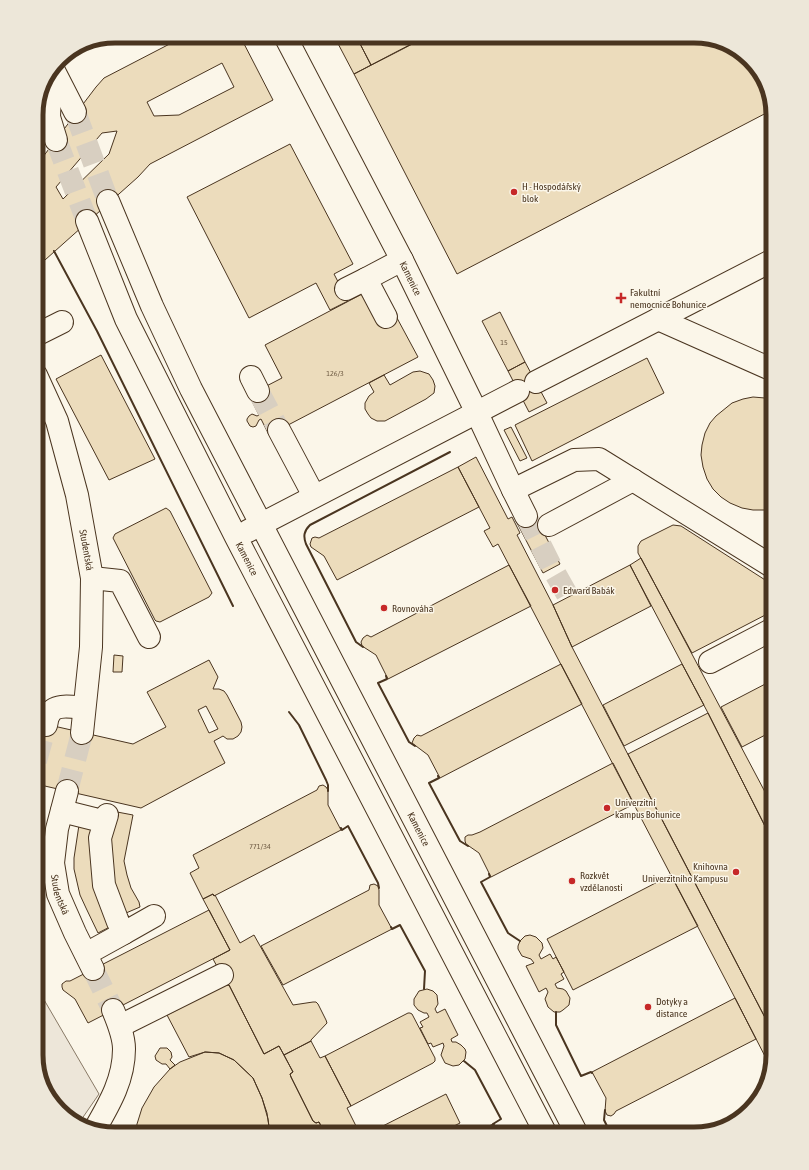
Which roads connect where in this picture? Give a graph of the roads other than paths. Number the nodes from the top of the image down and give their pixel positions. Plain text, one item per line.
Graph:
1 (290, 43) edge
2 (55, 75) edge
3 (51, 81) edge
4 (75, 112) tunnel mouth
5 (56, 140) tunnel mouth
6 (108, 201) tunnel mouth
7 (87, 221) tunnel mouth
8 (402, 260) junction
9 (766, 264) edge
10 (366, 279) junction
11 (346, 289) dead end
12 (386, 317) dead end
13 (658, 319) junction
14 (62, 322) dead end
15 (43, 332) edge
16 (766, 367) edge
17 (43, 390) edge
18 (477, 412) junction
19 (279, 430) tunnel mouth
20 (633, 480) junction
21 (513, 490) junction
22 (314, 496) junction
23 (526, 516) tunnel mouth
24 (261, 524) junction
25 (549, 525) dead end
26 (236, 537) junction
27 (766, 563) edge
28 (92, 578) junction
29 (766, 633) edge
30 (149, 637) dead end
31 (710, 662) dead end
32 (84, 708) junction
33 (46, 725) tunnel mouth
34 (82, 732) tunnel mouth
35 (44, 861) edge
36 (154, 916) dead end
37 (124, 933) junction
38 (222, 975) dead end
39 (97, 1125) edge
40 (542, 1127) edge
41 (573, 1127) edge

1 - 8 street, Kamenice
2 - 4 street
3 - 5 street
6 - 24 street, Kamenice
7 - 26 street, Kamenice
8 - 10 street
8 - 18 street, Kamenice
9 - 13 street
10 - 11 street
10 - 12 street
13 - 16 street
13 - 18 street
14 - 15 street
17 - 28 street, Studentská
18 - 21 street
18 - 22 street, Kamenice
19 - 22 street
20 - 21 street
20 - 25 street
20 - 27 street
21 - 23 street
22 - 24 street, Kamenice
24 - 26 street, Kamenice
24 - 41 street, Kamenice
26 - 40 street, Kamenice
28 - 30 street
28 - 32 street, Studentská
29 - 31 street
32 - 33 street
32 - 34 street, Studentská
35 - 37 street, Studentská
35 - 37 street, Studentská
36 - 37 street
38 - 39 street

